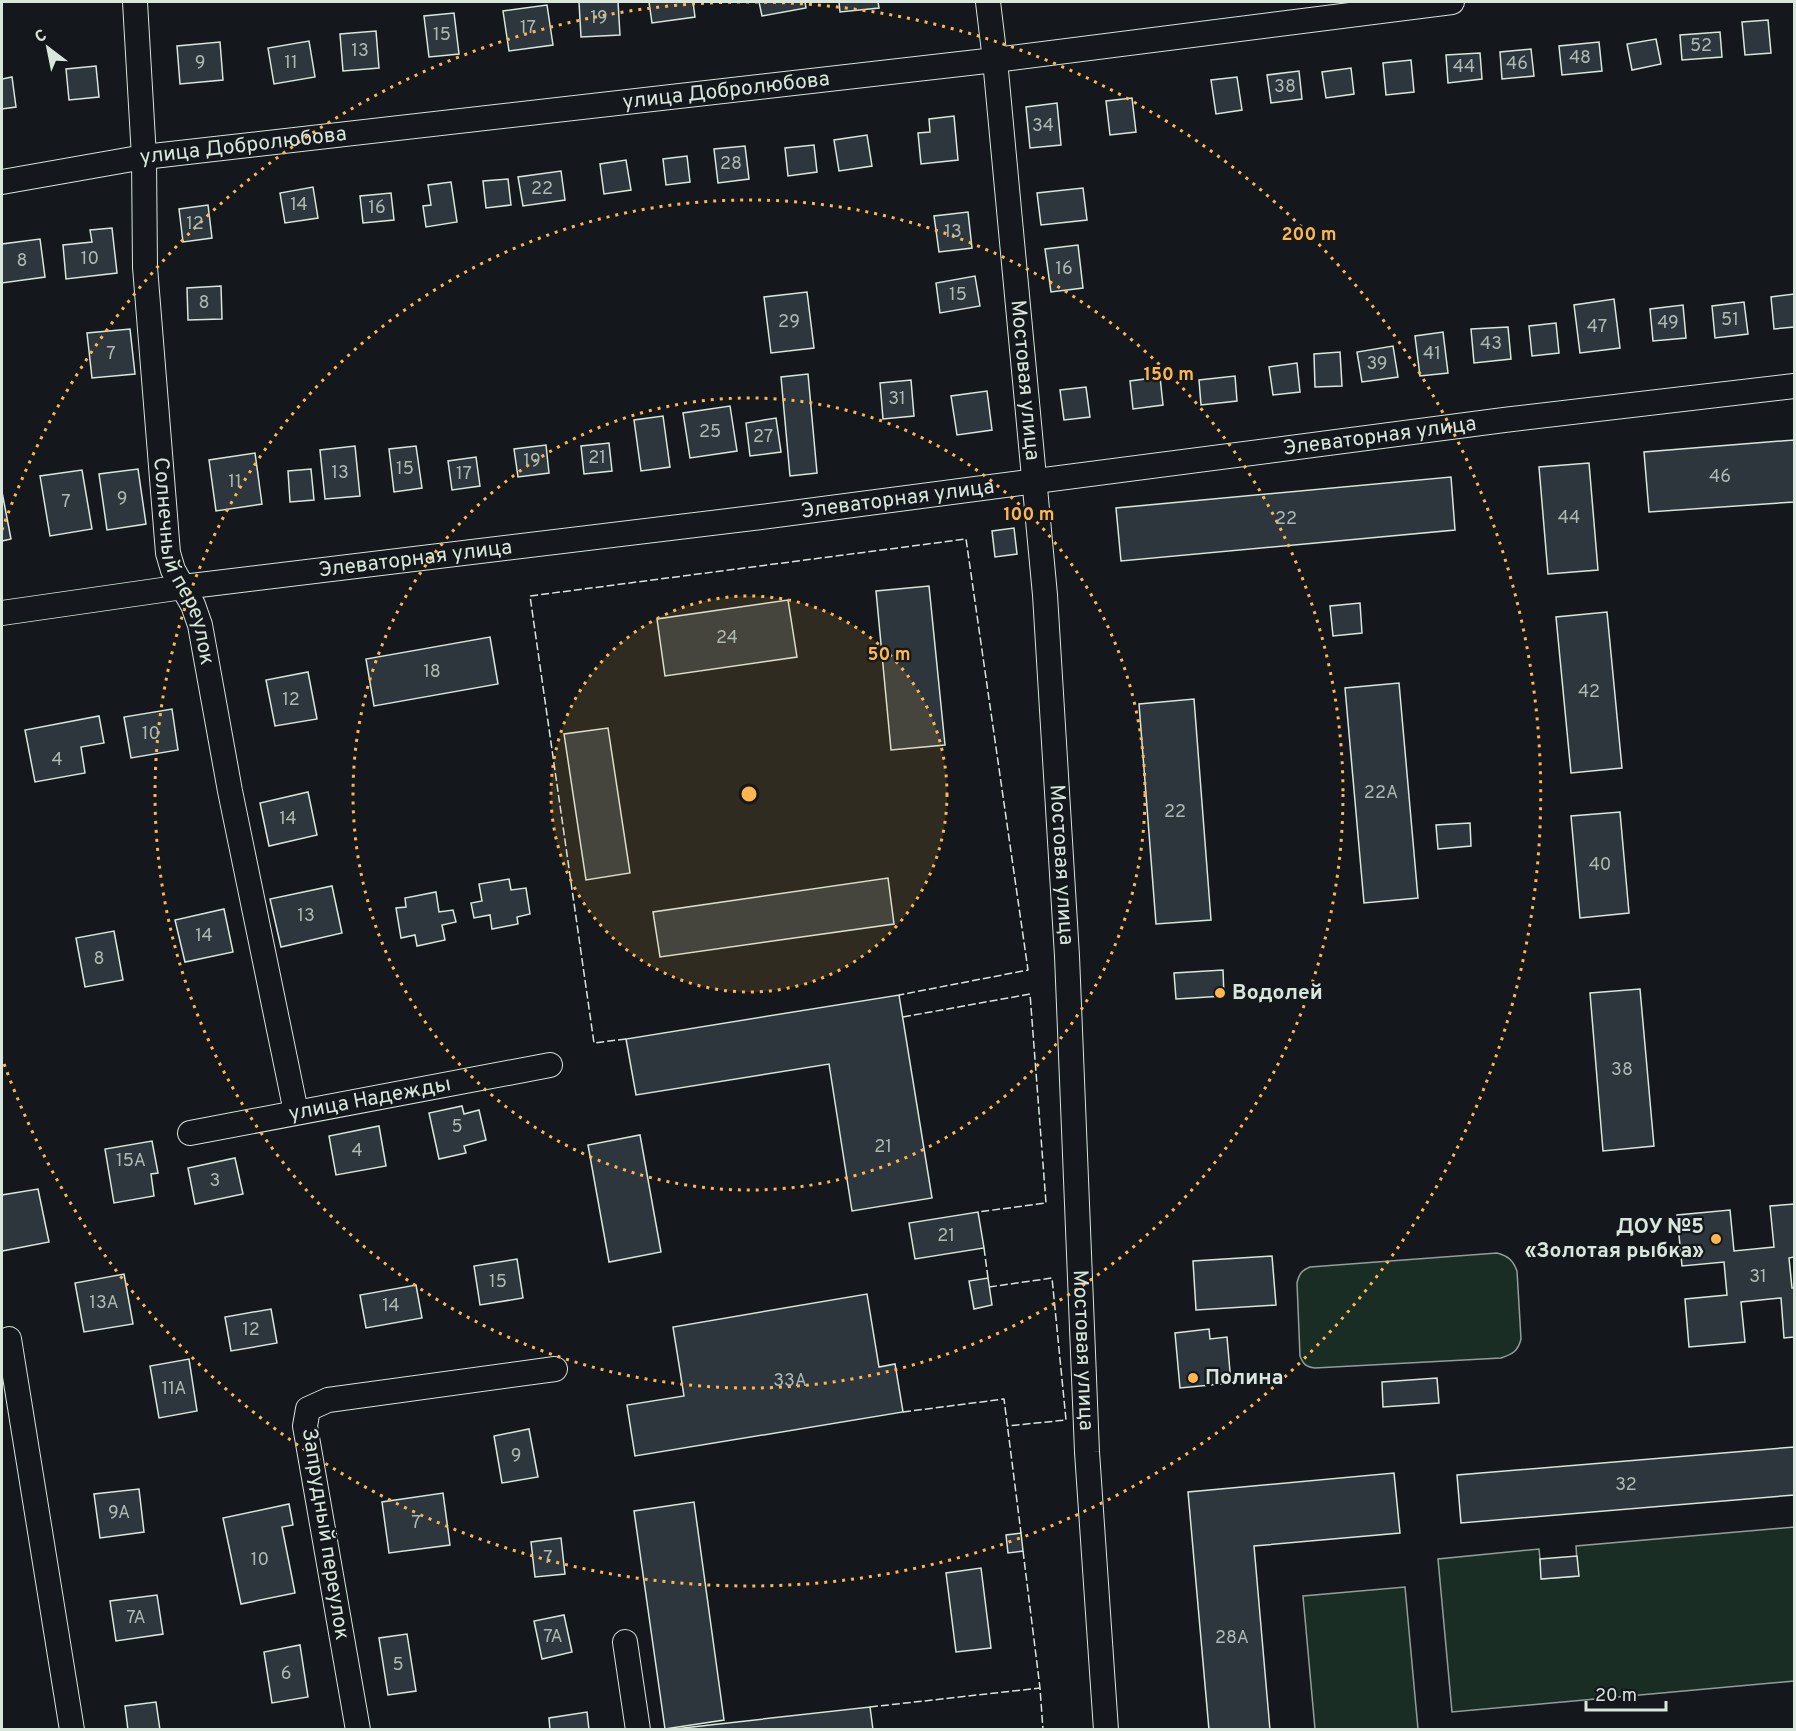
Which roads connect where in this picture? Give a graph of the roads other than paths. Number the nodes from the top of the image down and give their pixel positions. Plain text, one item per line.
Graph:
1 (135, 2) edge
2 (988, 2) edge
3 (1452, 2) edge
4 (995, 60) junction
5 (144, 157) junction
6 (2, 182) edge
7 (1794, 386) edge
8 (1034, 480) junction
9 (183, 587) junction
10 (2, 613) edge
11 (550, 1065) dead end
12 (296, 1112) junction
13 (189, 1133) dead end
14 (9, 1339) dead end
15 (555, 1369) dead end
16 (625, 1642) dead end
17 (72, 1730) edge
18 (358, 1730) edge
19 (638, 1730) edge
20 (1106, 1730) edge

1 - 5 street, Солнечный переулок
2 - 4 street, Мостовая улица
3 - 4 street, улица Добролюбова
4 - 5 street, улица Добролюбова
4 - 8 street, Мостовая улица
5 - 6 street, улица Добролюбова
5 - 9 street, Солнечный переулок
7 - 8 street, Элеваторная улица
8 - 9 street, Элеваторная улица
8 - 20 street, Мостовая улица
9 - 10 street, Элеваторная улица
9 - 12 street, Солнечный переулок
11 - 12 street, улица Надежды
12 - 13 street, улица Надежды
14 - 17 street
15 - 18 street, Запрудный переулок
16 - 19 street

